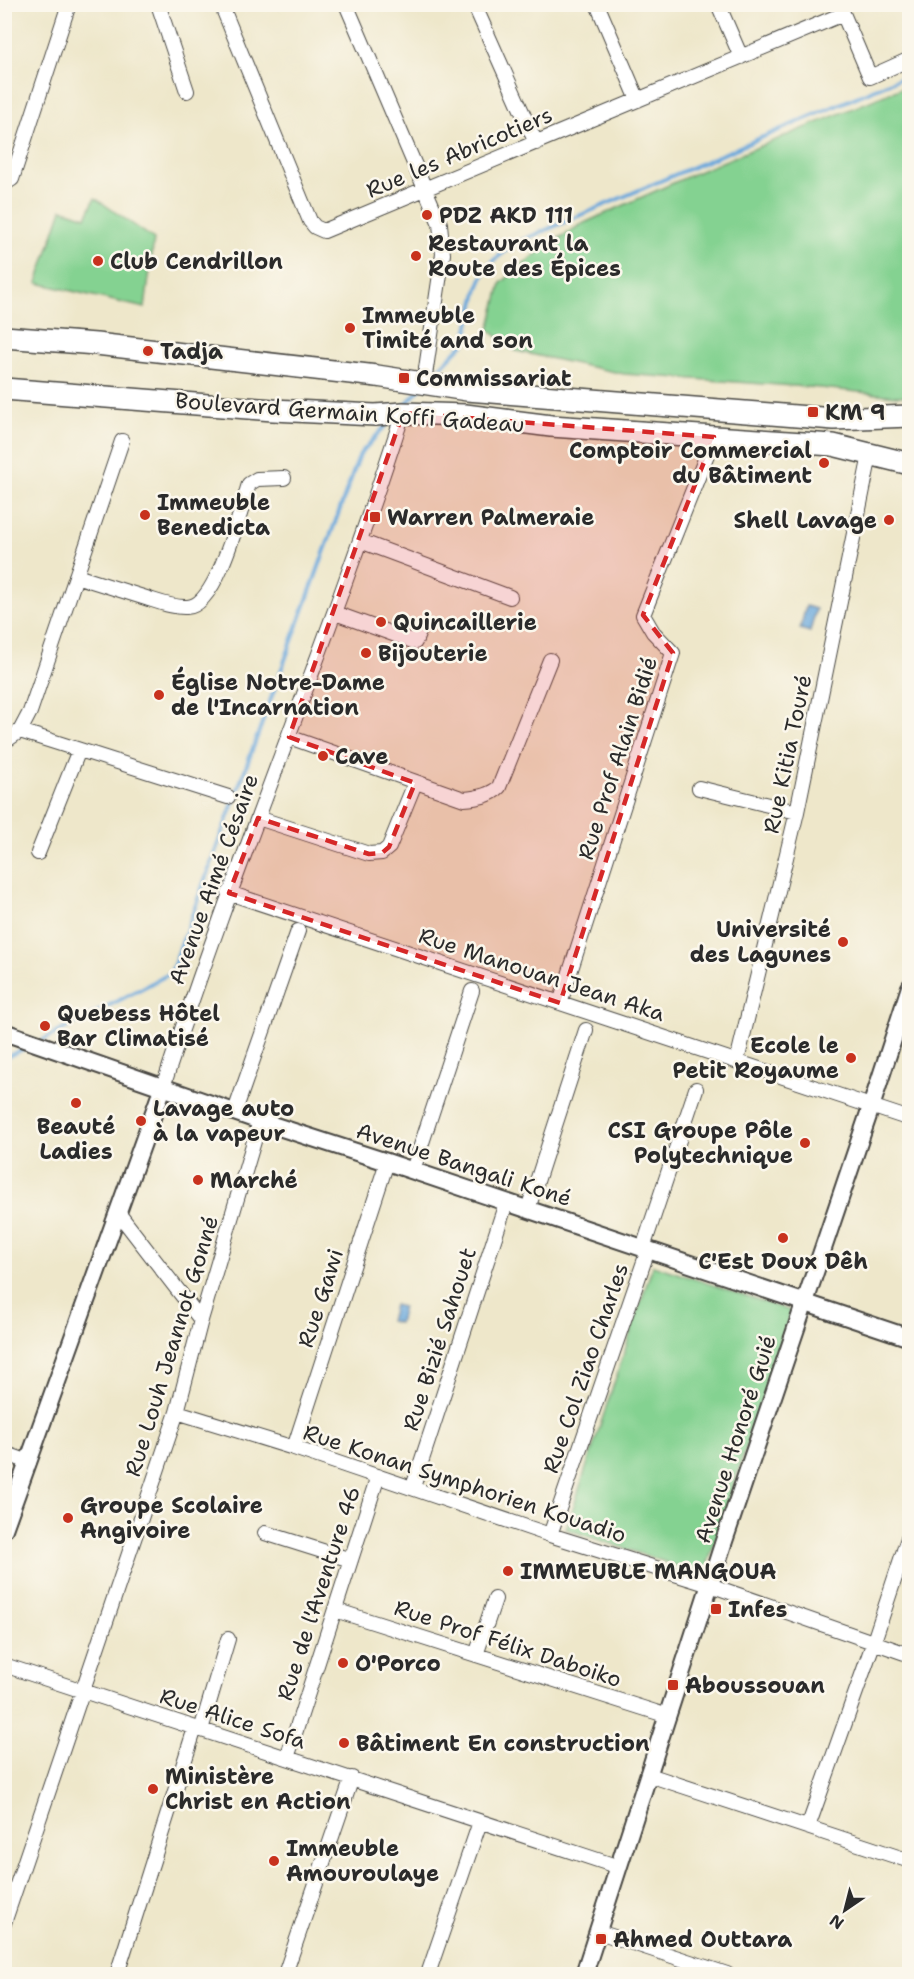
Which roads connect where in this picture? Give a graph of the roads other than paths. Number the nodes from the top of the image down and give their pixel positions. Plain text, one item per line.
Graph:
1 (69, 4) edge
2 (158, 4) edge
3 (221, 4) edge
4 (346, 4) edge
5 (474, 4) edge
6 (597, 4) edge
7 (718, 4) edge
8 (841, 9) edge
9 (741, 57) junction
10 (909, 59) edge
11 (187, 91) dead end
12 (638, 100) junction
13 (536, 143) junction
14 (4, 184) edge
15 (427, 189) junction
16 (4, 337) edge
17 (424, 382) junction
18 (4, 389) edge
19 (403, 413) junction
20 (909, 416) edge
21 (714, 437) junction
22 (122, 441) dead end
23 (870, 455) junction
24 (909, 464) edge
25 (284, 478) dead end
26 (360, 541) junction
27 (75, 576) junction
28 (510, 597) dead end
29 (335, 613) junction
30 (419, 632) dead end
31 (550, 660) dead end
32 (20, 731) junction
33 (289, 737) junction
34 (4, 742) edge
35 (79, 750) junction
36 (415, 783) junction
37 (699, 788) dead end
38 (228, 797) dead end
39 (797, 812) junction
40 (258, 818) junction
41 (38, 853) dead end
42 (229, 893) junction
43 (298, 931) dead end
44 (909, 987) edge
45 (472, 991) dead end
46 (560, 1003) junction
47 (586, 1030) dead end
48 (4, 1032) edge
49 (737, 1061) junction
50 (163, 1087) junction
51 (696, 1089) dead end
52 (872, 1107) junction
53 (235, 1111) junction
54 (909, 1119) edge
55 (260, 1121) junction
56 (387, 1162) junction
57 (413, 1170) junction
58 (506, 1203) junction
59 (528, 1209) junction
60 (119, 1214) junction
61 (645, 1249) junction
62 (804, 1303) junction
63 (201, 1320) junction
64 (909, 1338) edge
65 (177, 1412) junction
66 (294, 1448) junction
67 (4, 1453) edge
68 (29, 1462) junction
69 (378, 1476) junction
70 (413, 1487) junction
71 (4, 1529) edge
72 (909, 1532) edge
73 (266, 1533) dead end
74 (550, 1534) junction
75 (351, 1560) junction
76 (710, 1586) junction
77 (495, 1599) dead end
78 (335, 1610) junction
79 (228, 1639) dead end
80 (873, 1644) junction
81 (476, 1655) junction
82 (909, 1655) edge
83 (4, 1665) edge
84 (82, 1692) junction
85 (668, 1716) junction
86 (198, 1729) junction
87 (287, 1758) junction
88 (649, 1775) junction
89 (352, 1778) junction
90 (480, 1822) junction
91 (808, 1827) junction
92 (909, 1861) edge
93 (619, 1867) junction
94 (4, 1923) edge
95 (599, 1932) junction
96 (117, 1974) edge
97 (285, 1974) edge
98 (428, 1974) edge
99 (584, 1974) edge
100 (727, 1974) edge

1 - 14 street
2 - 11 street
3 - 15 street, Rue les Abricotiers
4 - 15 street
5 - 13 street
6 - 12 street
7 - 9 street
8 - 9 street, Rue les Abricotiers
8 - 10 street
9 - 12 street, Rue les Abricotiers
12 - 13 street, Rue les Abricotiers
13 - 15 street, Rue les Abricotiers
15 - 17 street
16 - 17 main road, Boulevard Germain Koffi Gadeau
17 - 20 main road, Boulevard Germain Koffi Gadeau
18 - 19 main road, Boulevard Germain Koffi Gadeau
19 - 21 main road, Boulevard Germain Koffi Gadeau
19 - 26 street, Avenue Aimé Césaire
21 - 23 main road, Boulevard Germain Koffi Gadeau
21 - 46 street, Rue Prof Alain Bidié
22 - 27 street
23 - 24 main road, Boulevard Germain Koffi Gadeau
23 - 39 street, Rue Kitia Touré
25 - 27 street
26 - 28 street
26 - 29 street, Avenue Aimé Césaire
27 - 32 street
29 - 30 street
29 - 33 street, Avenue Aimé Césaire
31 - 36 street
32 - 34 street
32 - 35 street
33 - 36 street
33 - 40 street, Avenue Aimé Césaire
35 - 38 street
35 - 41 street
36 - 40 street
37 - 39 street
39 - 49 street, Rue Kitia Touré
40 - 42 street, Avenue Aimé Césaire
42 - 46 street, Rue Manouan Jean Aka
42 - 50 street, Avenue Aimé Césaire
43 - 53 street
44 - 52 street, Avenue Honoré Guié
45 - 57 street
46 - 49 street, Rue Manouan Jean Aka
47 - 59 street
48 - 50 street, Avenue Bangali Koné
49 - 52 street, Rue Manouan Jean Aka
50 - 53 street, Avenue Bangali Koné
50 - 60 street, Avenue Aimé Césaire
51 - 61 street, Rue Col Ziao Charles
52 - 54 street, Rue Manouan Jean Aka
52 - 62 street, Avenue Honoré Guié
53 - 55 street, Avenue Bangali Koné
55 - 56 street, Avenue Bangali Koné
55 - 63 street, Rue Louh Jeannot Gonné
56 - 57 street, Avenue Bangali Koné
56 - 66 street, Rue Gawi
57 - 58 street, Avenue Bangali Koné
58 - 59 street, Avenue Bangali Koné
58 - 70 street, Rue Bizié Sahouet
59 - 61 street, Avenue Bangali Koné
60 - 63 street
60 - 68 street, Avenue Aimé Césaire
61 - 62 street, Avenue Bangali Koné
61 - 74 street, Rue Col Ziao Charles
62 - 64 street, Avenue Bangali Koné
62 - 76 street, Avenue Honoré Guié
63 - 65 street, Rue Louh Jeannot Gonné
65 - 66 street, Rue Konan Symphorien Kouadio
65 - 84 street, Rue Louh Jeannot Gonné
66 - 69 street, Rue Konan Symphorien Kouadio
67 - 68 street
68 - 71 street, Avenue Aimé Césaire
69 - 70 street, Rue Konan Symphorien Kouadio
69 - 75 street, Rue de l'Aventure 46
70 - 74 street, Rue Konan Symphorien Kouadio
72 - 80 street
73 - 75 street
74 - 76 street, Rue Konan Symphorien Kouadio
75 - 78 street, Rue de l'Aventure 46
76 - 80 street, Rue Konan Symphorien Kouadio
76 - 85 street, Avenue Honoré Guié
77 - 81 street
78 - 81 street, Rue Prof Félix Daboiko
78 - 87 street, Rue de l'Aventure 46
79 - 86 street
80 - 82 street, Rue Konan Symphorien Kouadio
80 - 91 street
81 - 85 street, Rue Prof Félix Daboiko
83 - 84 street, Rue Alice Sofa
84 - 86 street, Rue Alice Sofa
84 - 94 street, Rue Louh Jeannot Gonné
85 - 88 street, Avenue Honoré Guié
86 - 87 street, Rue Alice Sofa
86 - 96 street
87 - 89 street, Rue Alice Sofa
88 - 91 street
88 - 93 street, Avenue Honoré Guié
89 - 90 street, Rue Alice Sofa
89 - 97 street
90 - 93 street, Rue Alice Sofa
90 - 98 street
91 - 92 street
93 - 95 street, Avenue Honoré Guié
95 - 99 street, Avenue Honoré Guié
95 - 100 street

